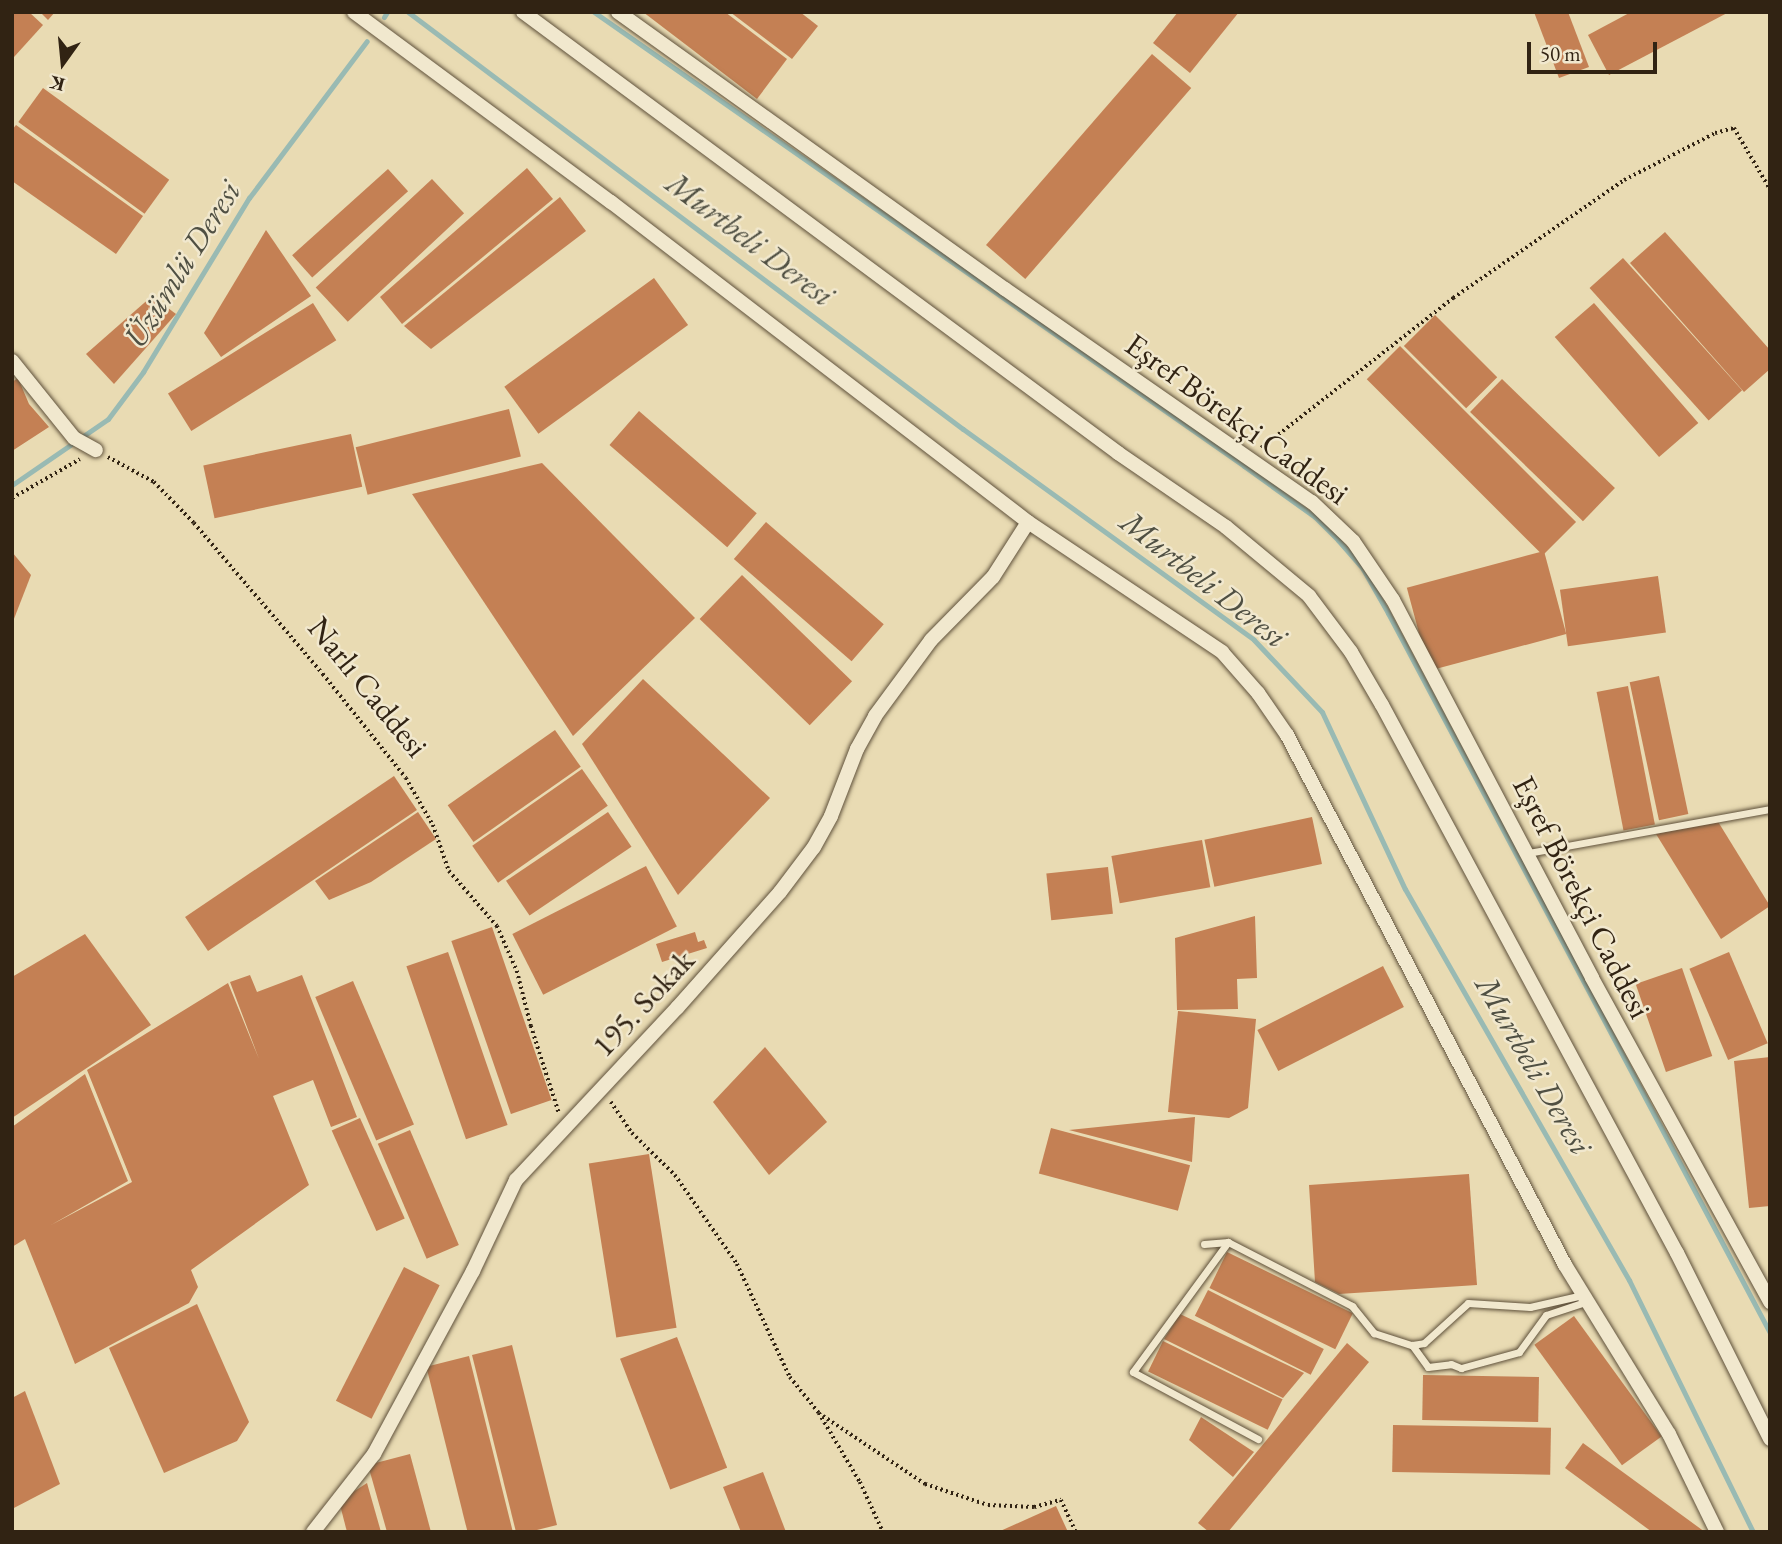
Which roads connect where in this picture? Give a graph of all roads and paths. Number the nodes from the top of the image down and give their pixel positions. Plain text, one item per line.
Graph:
1 (354, 12) edge
2 (523, 12) edge
3 (618, 12) edge
4 (1770, 189) edge
5 (12, 361) edge
6 (92, 448) junction
7 (1248, 458) junction
8 (12, 498) edge
9 (1028, 522) junction
10 (1770, 809) edge
11 (1528, 853) junction
12 (601, 1089) junction
13 (564, 1129) junction
14 (1228, 1242) junction
15 (1204, 1244) dead end
16 (1586, 1298) junction
17 (1770, 1302) edge
18 (1412, 1345) junction
19 (819, 1413) junction
20 (1258, 1439) dead end
21 (1770, 1439) edge
22 (313, 1532) edge
23 (883, 1532) edge
24 (1076, 1532) edge
25 (1717, 1532) edge

1 - 9 street
2 - 21 street
3 - 7 street, Eşref Börekçi Caddesi
4 - 7 path
5 - 6 street
6 - 8 path
6 - 13 path, Narlı Caddesi
7 - 11 street, Eşref Börekçi Caddesi
9 - 12 street, 195. Sokak
9 - 16 street
10 - 11 lane
11 - 17 street, Eşref Börekçi Caddesi
12 - 13 street, 195. Sokak
12 - 19 path
13 - 22 street, 195. Sokak
14 - 15 lane
14 - 18 lane
14 - 20 lane
16 - 18 lane
16 - 18 lane
16 - 25 street
19 - 23 path
19 - 24 path

